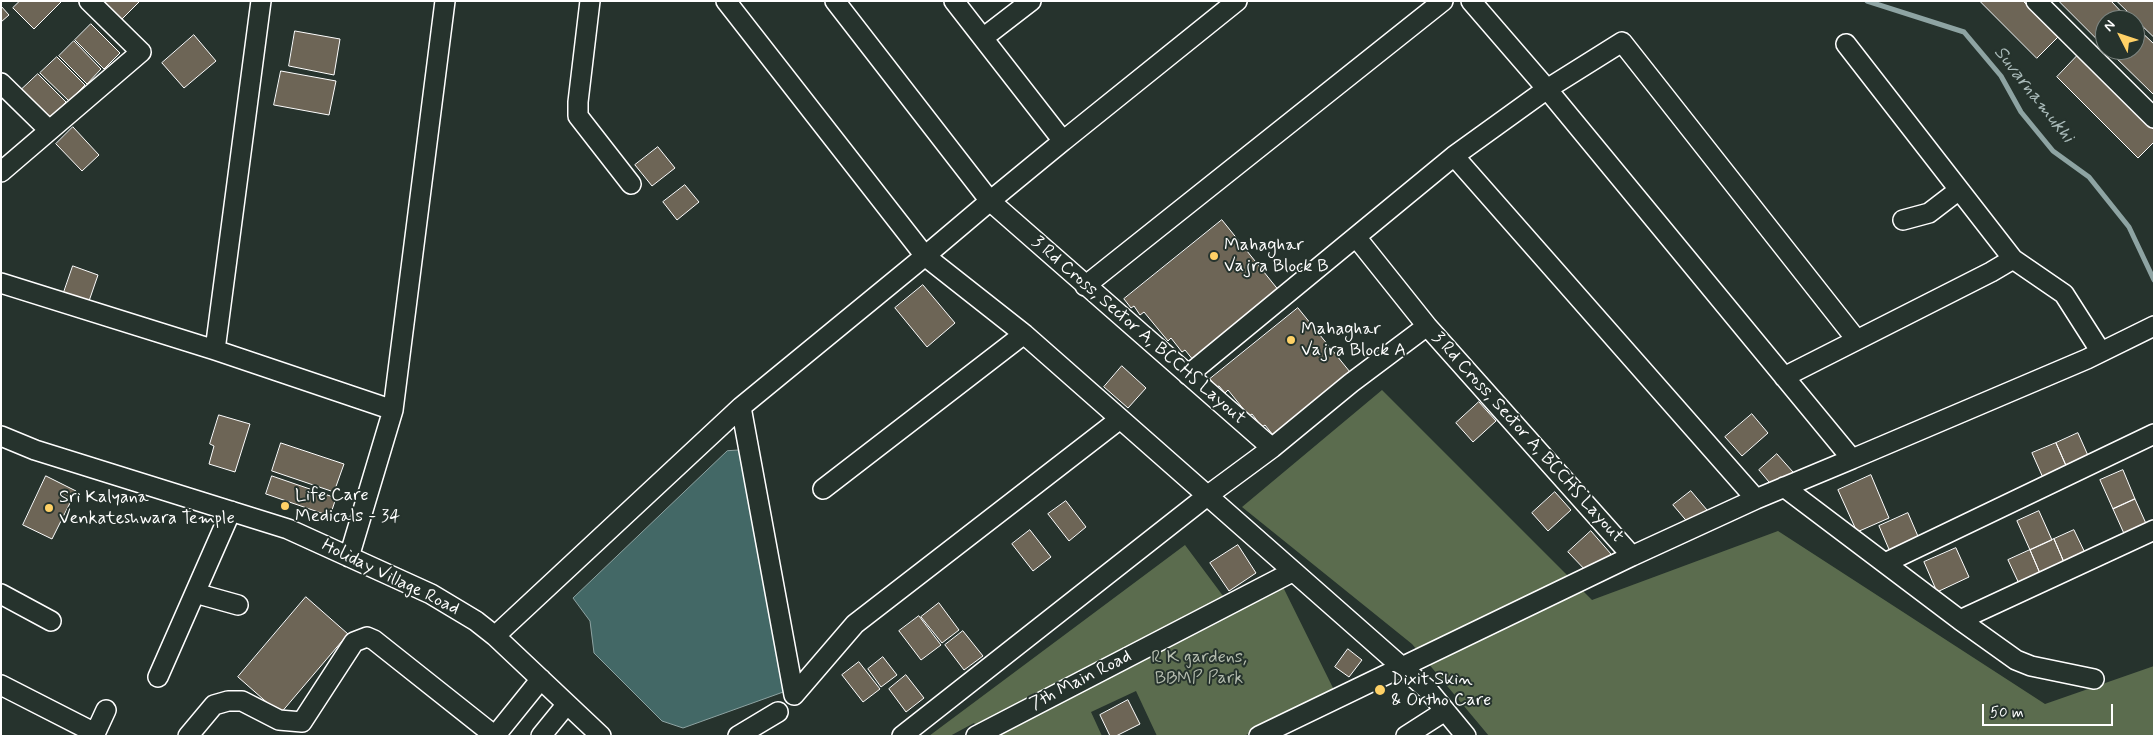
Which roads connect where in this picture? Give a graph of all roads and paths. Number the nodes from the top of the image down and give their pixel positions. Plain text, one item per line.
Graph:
1 (89, 1) edge
2 (261, 1) edge
3 (445, 1) edge
4 (590, 1) edge
5 (726, 1) edge
6 (835, 1) edge
7 (954, 1) edge
8 (974, 1) edge
9 (1031, 1) edge
10 (1237, 1) edge
11 (1443, 1) edge
12 (1471, 1) edge
13 (2036, 1) edge
14 (971, 22) junction
15 (983, 38) junction
16 (1846, 44) dead end
17 (1, 83) edge
18 (1547, 89) junction
19 (2154, 118) edge
20 (49, 130) junction
21 (1063, 141) junction
22 (1454, 156) junction
23 (1, 172) edge
24 (631, 184) dead end
25 (1959, 190) junction
26 (990, 201) junction
27 (1903, 220) dead end
28 (1356, 237) junction
29 (925, 256) junction
30 (2013, 259) junction
31 (1, 282) edge
32 (1085, 286) junction
33 (1427, 326) junction
34 (2154, 326) edge
35 (1024, 334) junction
36 (1856, 339) junction
37 (215, 350) junction
38 (2100, 352) junction
39 (1188, 375) junction
40 (1784, 376) junction
41 (741, 407) junction
42 (393, 410) junction
43 (1120, 419) junction
44 (2154, 434) edge
45 (1, 436) edge
46 (1272, 448) junction
47 (1852, 458) junction
48 (1784, 487) junction
49 (823, 489) dead end
50 (1207, 496) junction
51 (1756, 499) junction
52 (230, 510) junction
53 (2154, 530) edge
54 (1632, 556) junction
55 (349, 557) junction
56 (1885, 563) junction
57 (1292, 572) junction
58 (196, 593) junction
59 (1, 594) edge
60 (238, 605) dead end
61 (1960, 620) junction
62 (51, 621) dead end
63 (496, 636) junction
64 (1401, 667) junction
65 (158, 677) dead end
66 (540, 679) junction
67 (2094, 679) dead end
68 (1, 685) edge
69 (567, 704) junction
70 (106, 710) dead end
71 (1445, 711) junction
72 (778, 712) dead end
73 (94, 734) edge
74 (188, 736) edge
75 (495, 736) edge
76 (541, 736) edge
77 (601, 736) edge
78 (738, 736) edge
79 (902, 736) edge
80 (976, 736) edge
81 (1259, 736) edge
82 (1406, 736) edge
83 (1466, 736) edge

1 - 20 street
2 - 37 street
3 - 42 street
4 - 24 street
5 - 29 street
6 - 26 street, 3 Rd Cross, Sector A, BCCHS Layout
7 - 14 street
8 - 14 street
9 - 15 street
10 - 21 street
11 - 32 street
12 - 18 street
13 - 19 street
14 - 15 street
15 - 21 street
16 - 25 street
17 - 20 street
18 - 22 street
18 - 36 street
18 - 40 street
20 - 23 street
21 - 26 street
22 - 28 street
22 - 51 street
25 - 27 street
25 - 30 street
26 - 29 street
26 - 32 street, 3 Rd Cross, Sector A, BCCHS Layout
28 - 33 street
28 - 39 street
29 - 35 street
29 - 41 street
30 - 36 street
30 - 38 street
31 - 37 street
32 - 39 street, 3 Rd Cross, Sector A, BCCHS Layout
33 - 46 street, 3 Rd Cross, Sector A, BCCHS Layout
33 - 54 street, 3 Rd Cross, Sector A, BCCHS Layout
34 - 38 street, 3 Rd Cross, Sector A, BCCHS Layout
35 - 43 street
35 - 49 street
36 - 40 street
37 - 42 street
38 - 47 street, 3 Rd Cross, Sector A, BCCHS Layout
39 - 46 street, 3 Rd Cross, Sector A, BCCHS Layout
40 - 47 street
41 - 43 street
41 - 63 street
42 - 55 street
43 - 50 street
44 - 56 street
45 - 52 street, Holiday Village Road
46 - 50 street
47 - 48 street, 3 Rd Cross, Sector A, BCCHS Layout
48 - 51 street, 3 Rd Cross, Sector A, BCCHS Layout
48 - 56 street
50 - 57 street
50 - 79 street
51 - 54 street, 3 Rd Cross, Sector A, BCCHS Layout
52 - 55 street, Holiday Village Road
52 - 58 street
53 - 61 street
54 - 64 street
55 - 63 street, Holiday Village Road
56 - 61 street
57 - 64 street
57 - 80 street, 7th Main Road
58 - 60 street
58 - 65 street
59 - 62 street
61 - 67 street
63 - 66 street, Holiday Village Road
64 - 71 street
64 - 81 street
66 - 69 street, Holiday Village Road
66 - 75 street
68 - 73 street
69 - 76 street
69 - 77 street, Holiday Village Road
70 - 73 street
71 - 82 street
71 - 83 street
72 - 78 street
74 - 75 street

